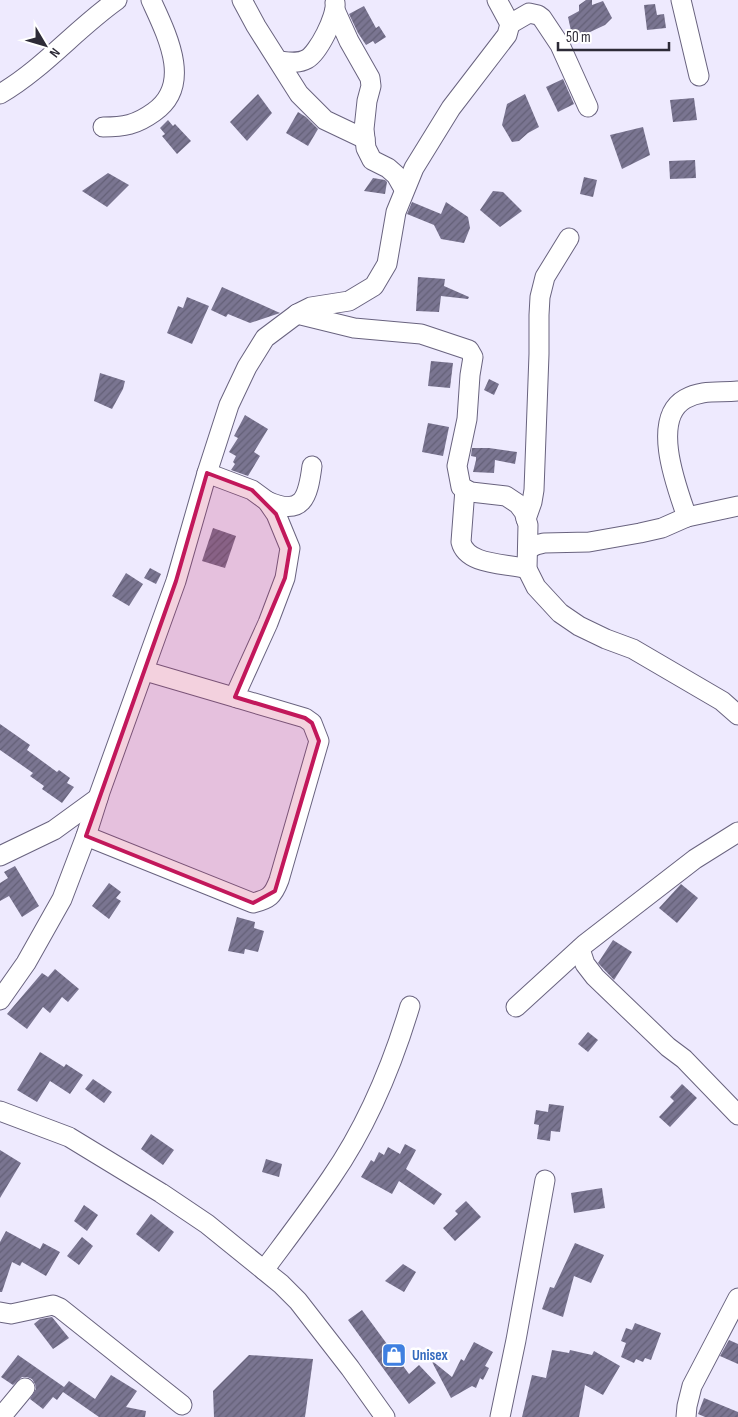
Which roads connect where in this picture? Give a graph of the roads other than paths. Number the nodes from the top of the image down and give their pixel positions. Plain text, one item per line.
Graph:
1 (117, 0) edge
2 (151, 0) edge
3 (242, 0) edge
4 (497, 0) edge
5 (681, 0) edge
6 (335, 5) edge
7 (510, 24) junction
8 (279, 61) junction
9 (699, 76) dead end
10 (0, 94) edge
11 (588, 107) dead end
12 (103, 127) dead end
13 (366, 140) junction
14 (404, 189) junction
15 (569, 238) dead end
16 (297, 314) junction
17 (738, 391) edge
18 (312, 466) dead end
19 (207, 473) junction
20 (464, 489) junction
21 (267, 501) junction
22 (738, 506) edge
23 (687, 517) junction
24 (526, 519) junction
25 (528, 549) junction
26 (528, 569) junction
27 (144, 671) junction
28 (237, 698) junction
29 (738, 715) edge
30 (98, 798) junction
31 (738, 832) edge
32 (86, 836) junction
33 (0, 856) edge
34 (580, 949) junction
35 (0, 1000) edge
36 (410, 1006) dead end
37 (516, 1007) dead end
38 (0, 1111) edge
39 (738, 1115) edge
40 (545, 1180) dead end
41 (264, 1270) junction
42 (738, 1298) edge
43 (0, 1312) edge
44 (25, 1388) dead end
45 (182, 1405) dead end
46 (1, 1417) edge
47 (385, 1417) edge
48 (500, 1417) edge
49 (686, 1417) edge

1 - 10 street
2 - 12 street
3 - 8 street
4 - 7 street
5 - 9 street
6 - 8 street
6 - 13 street
7 - 11 street
7 - 14 street
8 - 13 street
13 - 14 street
14 - 16 street
15 - 24 street
16 - 19 street
16 - 20 street
17 - 23 street
18 - 21 street
19 - 21 street
19 - 27 street
20 - 24 street
20 - 26 street
21 - 28 street
22 - 23 street
23 - 25 street
24 - 25 street
25 - 26 street
26 - 29 street
27 - 28 street
27 - 30 street
28 - 32 street
30 - 32 street
30 - 33 street
31 - 34 street
32 - 35 street
34 - 37 street
34 - 39 street
36 - 41 street
38 - 41 street
40 - 48 street
41 - 47 street
42 - 49 street
43 - 45 street
44 - 46 street

